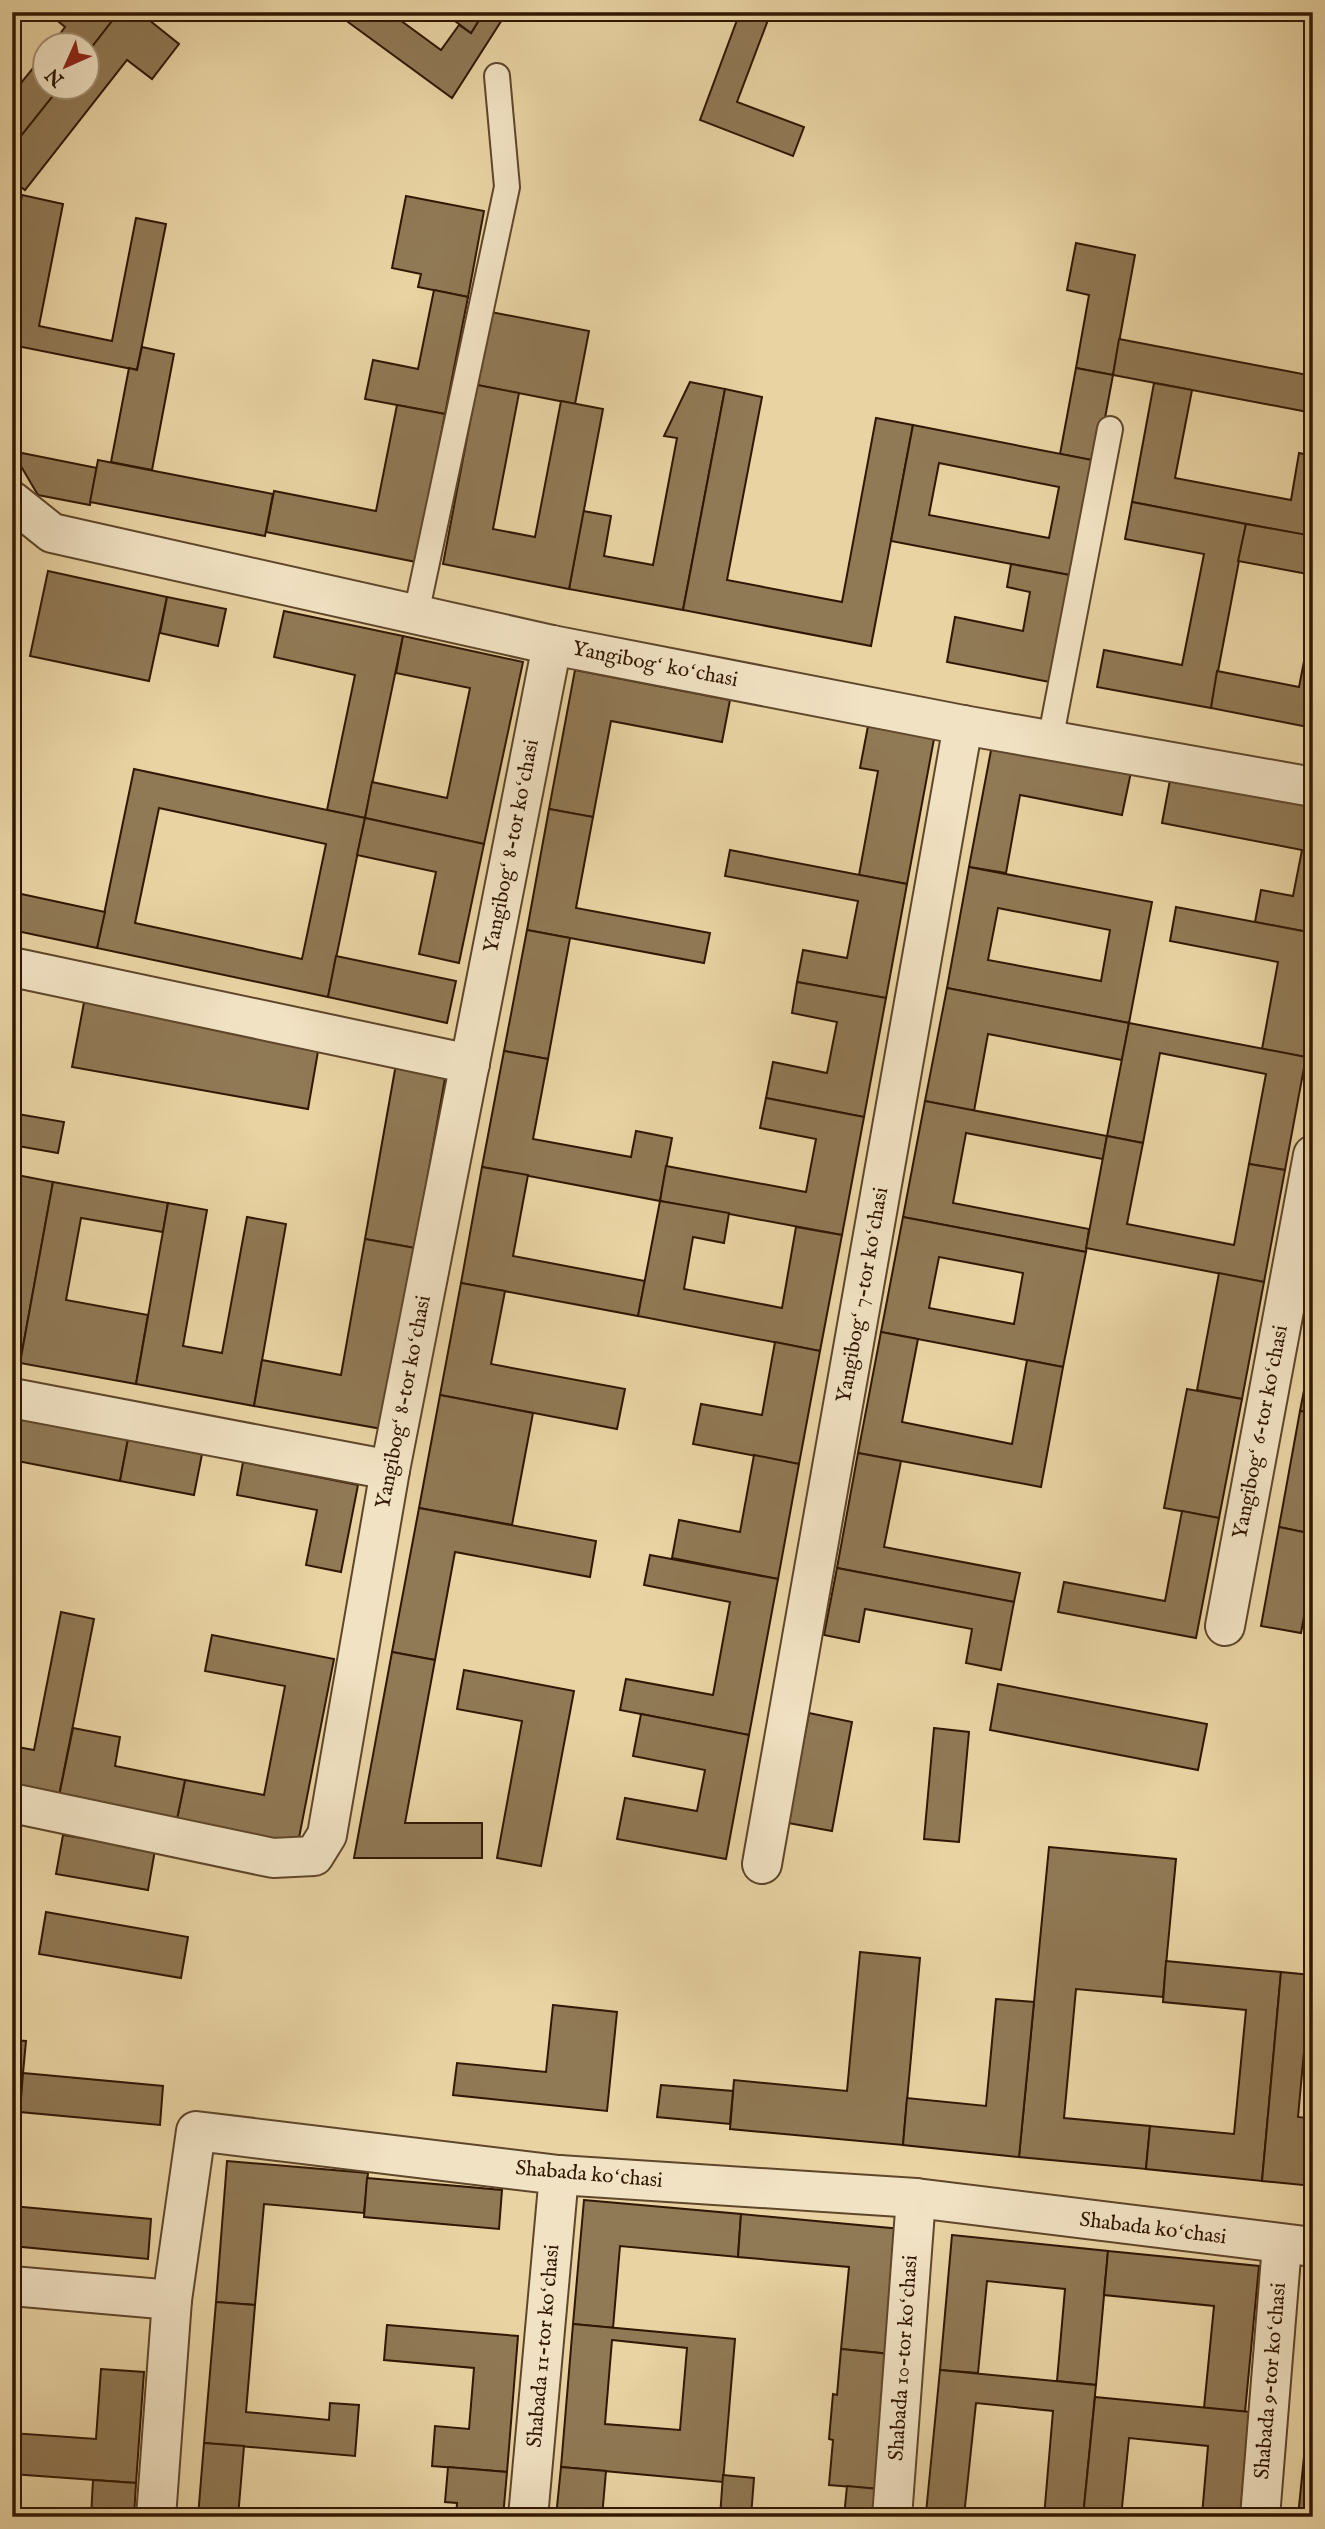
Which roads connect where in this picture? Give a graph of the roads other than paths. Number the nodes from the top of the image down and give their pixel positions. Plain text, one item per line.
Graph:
1 (497, 76) dead end
2 (1111, 429) dead end
3 (12, 501) edge
4 (416, 614) junction
5 (552, 645) junction
6 (963, 725) junction
7 (1050, 741) junction
8 (1313, 787) edge
9 (12, 967) edge
10 (470, 1064) junction
11 (1313, 1156) edge
12 (12, 1398) edge
13 (390, 1470) junction
14 (1225, 1626) dead end
15 (12, 1803) edge
16 (762, 1864) dead end
17 (559, 2175) junction
18 (916, 2198) junction
19 (1297, 2246) edge
20 (12, 2286) edge
21 (172, 2300) junction
22 (156, 2517) edge
23 (528, 2517) edge
24 (892, 2517) edge
25 (1260, 2517) edge

1 - 4 lane
2 - 7 lane
3 - 4 street, Yangibogʻ koʻchasi
4 - 5 street, Yangibogʻ koʻchasi
5 - 6 street, Yangibogʻ koʻchasi
5 - 10 street, Yangibogʻ 8-tor koʻchasi
6 - 7 street, Yangibogʻ koʻchasi
6 - 16 street, Yangibogʻ 7-tor koʻchasi
7 - 8 street, Yangibogʻ koʻchasi
9 - 10 street
10 - 13 street, Yangibogʻ 8-tor koʻchasi
11 - 14 street, Yangibogʻ 6-tor koʻchasi
12 - 13 street
13 - 15 street, Yangibogʻ 8-tor koʻchasi
17 - 18 street, Shabada koʻchasi
17 - 21 street, Shabada koʻchasi
17 - 23 street, Shabada 11-tor koʻchasi
18 - 19 street, Shabada koʻchasi
18 - 24 street, Shabada 10-tor koʻchasi
19 - 25 street, Shabada 9-tor koʻchasi
20 - 21 street
21 - 22 street

